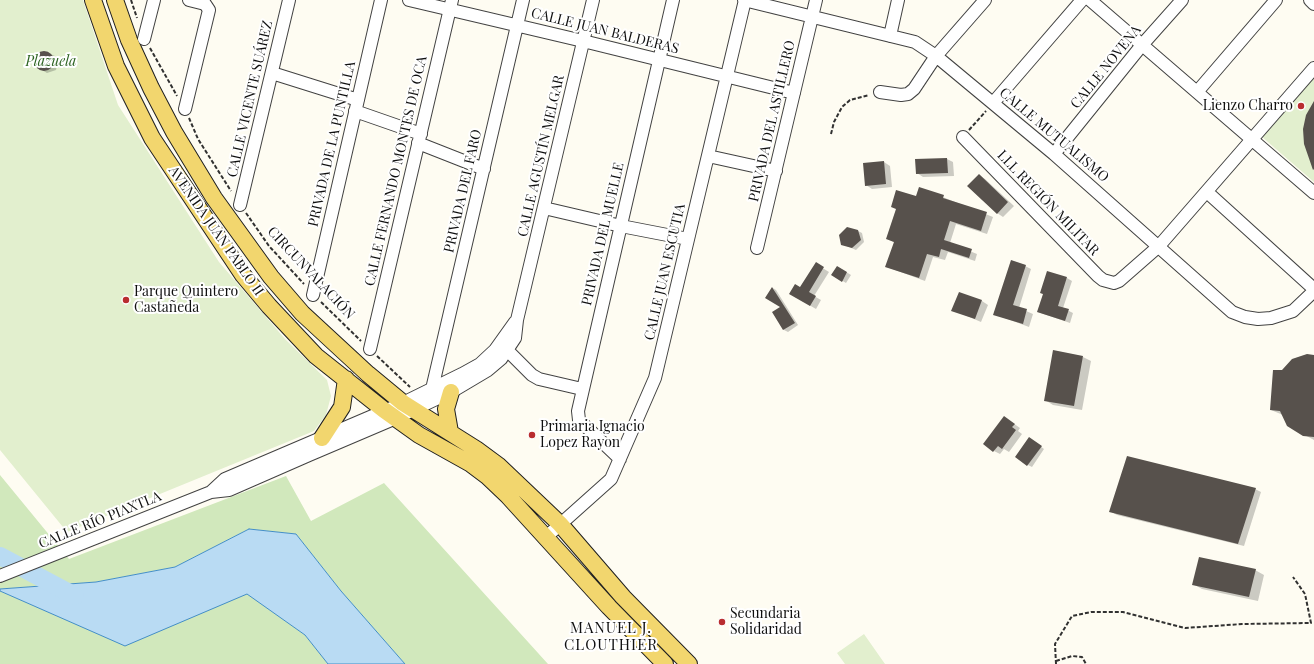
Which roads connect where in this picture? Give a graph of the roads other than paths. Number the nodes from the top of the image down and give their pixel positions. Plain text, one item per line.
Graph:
1 (93, 0) edge
2 (115, 0) edge
3 (154, 0) edge
4 (189, 0) edge
5 (289, 0) edge
6 (381, 0) edge
7 (409, 0) edge
8 (523, 0) edge
9 (593, 0) edge
10 (673, 0) edge
11 (744, 0) edge
12 (816, 0) edge
13 (898, 0) edge
14 (985, 0) edge
15 (1082, 0) edge
16 (1090, 0) edge
17 (1182, 0) edge
18 (1276, 0) edge
19 (1310, 0) edge
20 (1314, 4) edge
21 (451, 5) edge
22 (812, 17) junction
23 (517, 26) junction
24 (890, 36) junction
25 (144, 39) road end
26 (583, 41) junction
27 (1142, 45) junction
28 (936, 56) junction
29 (660, 60) junction
30 (1314, 68) edge
31 (272, 73) junction
32 (727, 77) junction
33 (880, 92) road end
34 (1197, 92) junction
35 (794, 93) junction
36 (993, 103) junction
37 (356, 106) junction
38 (185, 109) road end
39 (963, 137) road end
40 (420, 138) junction
41 (1251, 138) junction
42 (1054, 154) junction
43 (708, 156) junction
44 (484, 169) junction
45 (776, 171) junction
46 (1207, 192) junction
47 (1314, 193) edge
48 (214, 198) junction
49 (240, 205) road end
50 (544, 208) junction
51 (200, 212) junction
52 (620, 226) junction
53 (688, 239) junction
54 (1159, 246) junction
55 (757, 248) dead end
56 (1314, 290) edge
57 (313, 294) road end
58 (517, 320) junction
59 (370, 349) road end
60 (508, 351) junction
61 (346, 379) junction
62 (432, 389) junction
63 (582, 389) junction
64 (451, 392) junction
65 (412, 403) junction
66 (390, 414) junction
67 (450, 432) junction
68 (322, 438) junction
69 (620, 459) junction
70 (211, 492) junction
71 (560, 524) junction
72 (545, 538) junction
73 (0, 576) edge
74 (648, 623) junction
75 (636, 633) junction
76 (666, 664) edge
77 (688, 664) edge

1 - 51 main road, AVENIDA JUAN PABLO II
2 - 48 main road, AVENIDA JUAN PABLO II
3 - 25 street
4 - 38 street
5 - 31 street, CALLE VICENTE SUÁREZ
6 - 37 street, PRIVADA DE LA PUNTILLA
7 - 21 street, CALLE JUAN BALDERAS
8 - 23 street, PRIVADA DEL FARO
9 - 26 street, CALLE AGUSTÍN MELGAR
10 - 29 street, PRIVADA DEL MUELLE
11 - 22 street, CALLE MUTUALISMO
11 - 32 street, CALLE JUAN ESCUTIA
12 - 22 street, PRIVADA DEL ASTILLERO
13 - 24 street
14 - 28 street
15 - 36 street
16 - 27 street
17 - 27 street, CALLE NOVENA
18 - 34 street
19 - 20 street
21 - 23 street, CALLE JUAN BALDERAS
21 - 40 street, CALLE FERNANDO MONTES DE OCA
22 - 24 street, CALLE MUTUALISMO
22 - 35 street, PRIVADA DEL ASTILLERO
23 - 26 street, CALLE JUAN BALDERAS
23 - 44 street, PRIVADA DEL FARO
24 - 28 street, CALLE MUTUALISMO
26 - 29 street, CALLE JUAN BALDERAS
26 - 50 street, CALLE AGUSTÍN MELGAR
27 - 34 street
27 - 42 street, CALLE NOVENA
28 - 33 street
28 - 36 street, CALLE MUTUALISMO
29 - 32 street, CALLE JUAN BALDERAS
29 - 52 street, PRIVADA DEL MUELLE
30 - 41 street
31 - 37 street
31 - 49 street, CALLE VICENTE SUÁREZ
32 - 35 street, CALLE JUAN BALDERAS
32 - 43 street, CALLE JUAN ESCUTIA
34 - 41 street
35 - 45 street, PRIVADA DEL ASTILLERO
36 - 42 street, CALLE MUTUALISMO
37 - 40 street
37 - 57 street, PRIVADA DE LA PUNTILLA
39 - 54 street, LLL REGIÓN MILITAR
40 - 44 street
40 - 59 street, CALLE FERNANDO MONTES DE OCA
41 - 46 street
41 - 47 street
42 - 54 street, CALLE MUTUALISMO
43 - 45 street
43 - 53 street, CALLE JUAN ESCUTIA
44 - 62 street, PRIVADA DEL FARO
45 - 55 street, PRIVADA DEL ASTILLERO
46 - 54 street
46 - 56 street
48 - 51 main road
48 - 65 main road, AVENIDA JUAN PABLO II
50 - 52 street
50 - 58 street, CALLE AGUSTÍN MELGAR
51 - 61 main road, AVENIDA JUAN PABLO II
52 - 53 street
52 - 63 street, PRIVADA DEL MUELLE
53 - 69 street, CALLE JUAN ESCUTIA
54 - 56 street, CALLE MUTUALISMO
58 - 60 street, CALLE AGUSTÍN MELGAR
58 - 62 street, CALLE AGUSTÍN MELGAR
60 - 63 street
60 - 64 street, CALLE AGUSTÍN MELGAR
61 - 66 main road, AVENIDA JUAN PABLO II
61 - 68 main road
62 - 65 street, CALLE AGUSTÍN MELGAR
63 - 69 street, PRIVADA DEL MUELLE
64 - 65 street, CALLE AGUSTÍN MELGAR
64 - 67 main road
65 - 66 street, CALLE RÍO PIAXTLA
65 - 67 main road, AVENIDA JUAN PABLO II
66 - 68 street, CALLE RÍO PIAXTLA
66 - 70 street, CALLE RÍO PIAXTLA
66 - 72 main road, AVENIDA JUAN PABLO II
67 - 71 main road, AVENIDA JUAN PABLO II
68 - 70 street, CALLE RÍO PIAXTLA
69 - 71 street, CALLE JUAN ESCUTIA
70 - 73 street, CALLE RÍO PIAXTLA
71 - 72 street
71 - 74 main road, AVENIDA JUAN PABLO II
72 - 75 main road, AVENIDA JUAN PABLO II
74 - 75 main road
74 - 77 main road, AVENIDA JUAN PABLO II
75 - 76 main road, AVENIDA JUAN PABLO II

